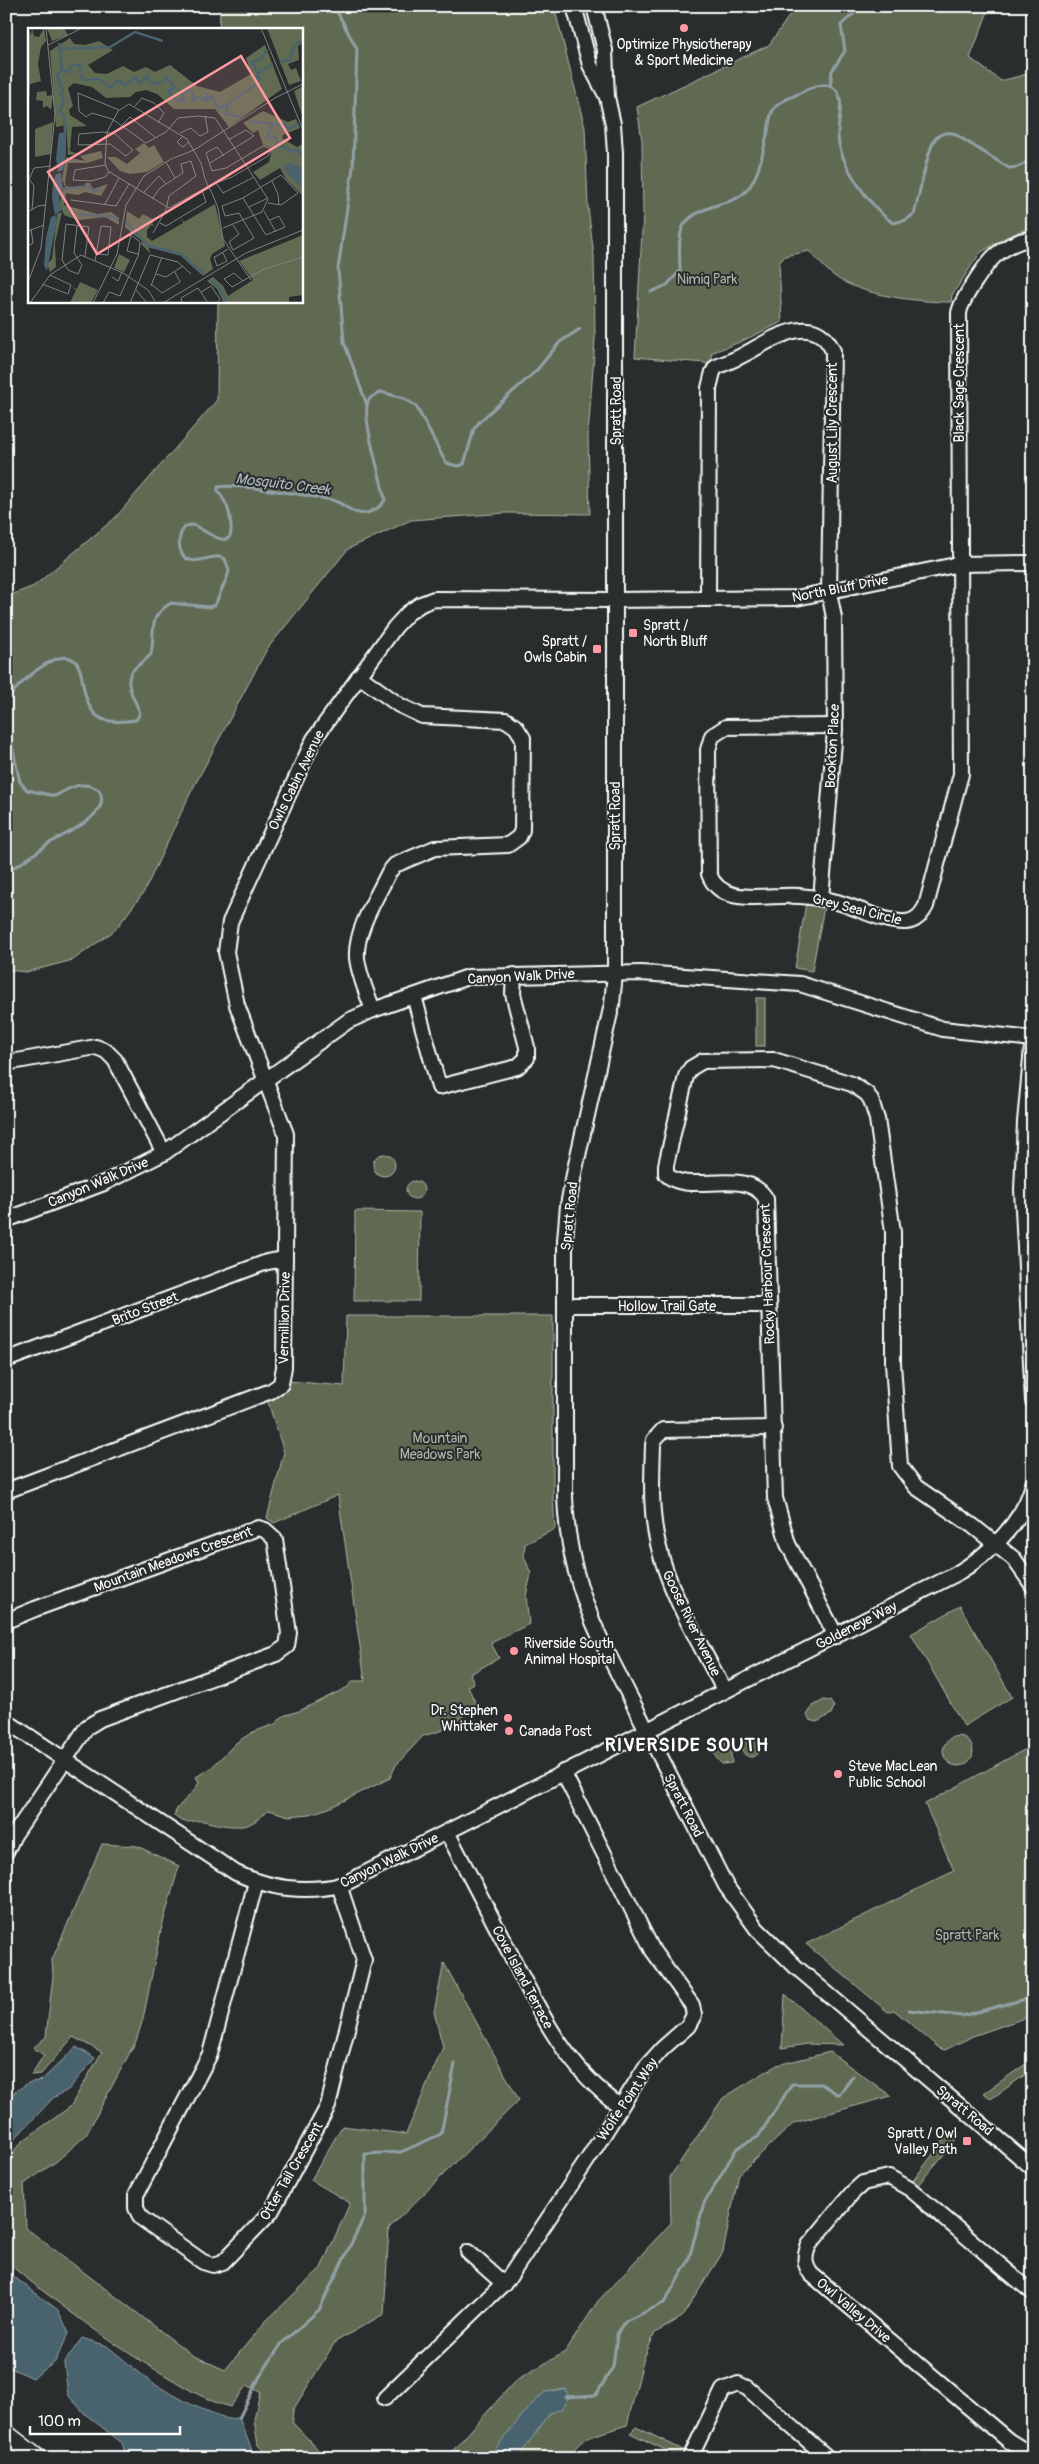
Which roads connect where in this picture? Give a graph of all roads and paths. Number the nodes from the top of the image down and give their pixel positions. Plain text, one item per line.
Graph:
1 (574, 6) edge
2 (594, 6) edge
3 (607, 98) junction
4 (1033, 238) edge
5 (1033, 563) edge
6 (960, 564) junction
7 (829, 592) junction
8 (708, 599) junction
9 (615, 600) junction
10 (360, 676) junction
11 (834, 726) junction
12 (822, 899) junction
13 (615, 973) junction
14 (514, 975) junction
15 (414, 996) junction
16 (373, 1010) junction
17 (1033, 1038) edge
18 (6, 1063) edge
19 (265, 1081) junction
20 (1029, 1123) edge
21 (164, 1153) junction
22 (6, 1220) edge
23 (285, 1259) junction
24 (566, 1305) junction
25 (769, 1305) junction
26 (6, 1360) edge
27 (1033, 1401) edge
28 (774, 1428) junction
29 (1033, 1484) edge
30 (6, 1491) edge
31 (995, 1543) junction
32 (1033, 1586) edge
33 (6, 1622) edge
34 (836, 1636) junction
35 (724, 1690) junction
36 (6, 1721) edge
37 (647, 1730) junction
38 (64, 1760) junction
39 (563, 1772) junction
40 (447, 1832) junction
41 (6, 1852) edge
42 (256, 1882) junction
43 (340, 1885) junction
44 (620, 2106) junction
45 (1033, 2168) edge
46 (468, 2252) dead end
47 (504, 2284) junction
48 (1033, 2292) edge
49 (385, 2398) dead end
50 (6, 2434) edge
51 (1033, 2456) edge
52 (37, 2458) edge
53 (690, 2458) edge
54 (828, 2458) edge

1 - 3 street, Spratt Road
2 - 3 street, Spratt Road
3 - 9 street, Spratt Road
4 - 6 street, Black Sage Crescent
5 - 6 street, North Bluff Drive
6 - 7 street, North Bluff Drive
6 - 12 street, Grey Seal Circle
7 - 8 street, North Bluff Drive
7 - 8 street, August Lily Crescent
7 - 11 street, Bookton Place
8 - 9 street, North Bluff Drive
9 - 10 street, Owls Cabin Avenue
9 - 13 street, Spratt Road
10 - 16 street
10 - 19 street, Owls Cabin Avenue
11 - 12 street, Bookton Place
11 - 12 street, Grey Seal Circle
13 - 14 street, Canyon Walk Drive
13 - 17 street, Canyon Walk Drive
13 - 24 street, Spratt Road
14 - 15 street, Canyon Walk Drive
14 - 15 street
15 - 16 street, Canyon Walk Drive
16 - 19 street, Canyon Walk Drive
17 - 20 street
18 - 21 street
19 - 21 street, Canyon Walk Drive
19 - 23 street, Vermillion Drive
20 - 27 street
21 - 22 street, Canyon Walk Drive
23 - 26 street, Brito Street
23 - 30 street, Vermillion Drive
24 - 25 street, Hollow Trail Gate
24 - 37 street, Spratt Road
25 - 28 street, Rocky Harbour Crescent
25 - 31 street, Rocky Harbour Crescent
28 - 34 street, Rocky Harbour Crescent
28 - 35 street, Goose River Avenue
29 - 31 street, Goldeneye Way
31 - 32 street
31 - 34 street, Goldeneye Way
33 - 38 street, Mountain Meadows Crescent
34 - 35 street, Goldeneye Way
35 - 37 street, Goldeneye Way
36 - 38 street, Canyon Walk Drive
37 - 39 street, Canyon Walk Drive
37 - 45 street, Spratt Road
38 - 41 street
38 - 42 street, Canyon Walk Drive
39 - 40 street, Canyon Walk Drive
39 - 44 street, Wolfe Point Way
40 - 43 street, Canyon Walk Drive
40 - 44 street, Cove Island Terrace
42 - 43 street, Canyon Walk Drive
42 - 43 street, Otter Tail Crescent
44 - 47 street, Wolfe Point Way
46 - 47 street
47 - 49 street, Wolfe Point Way
48 - 51 street, Owl Valley Drive
50 - 52 main road
53 - 54 street

